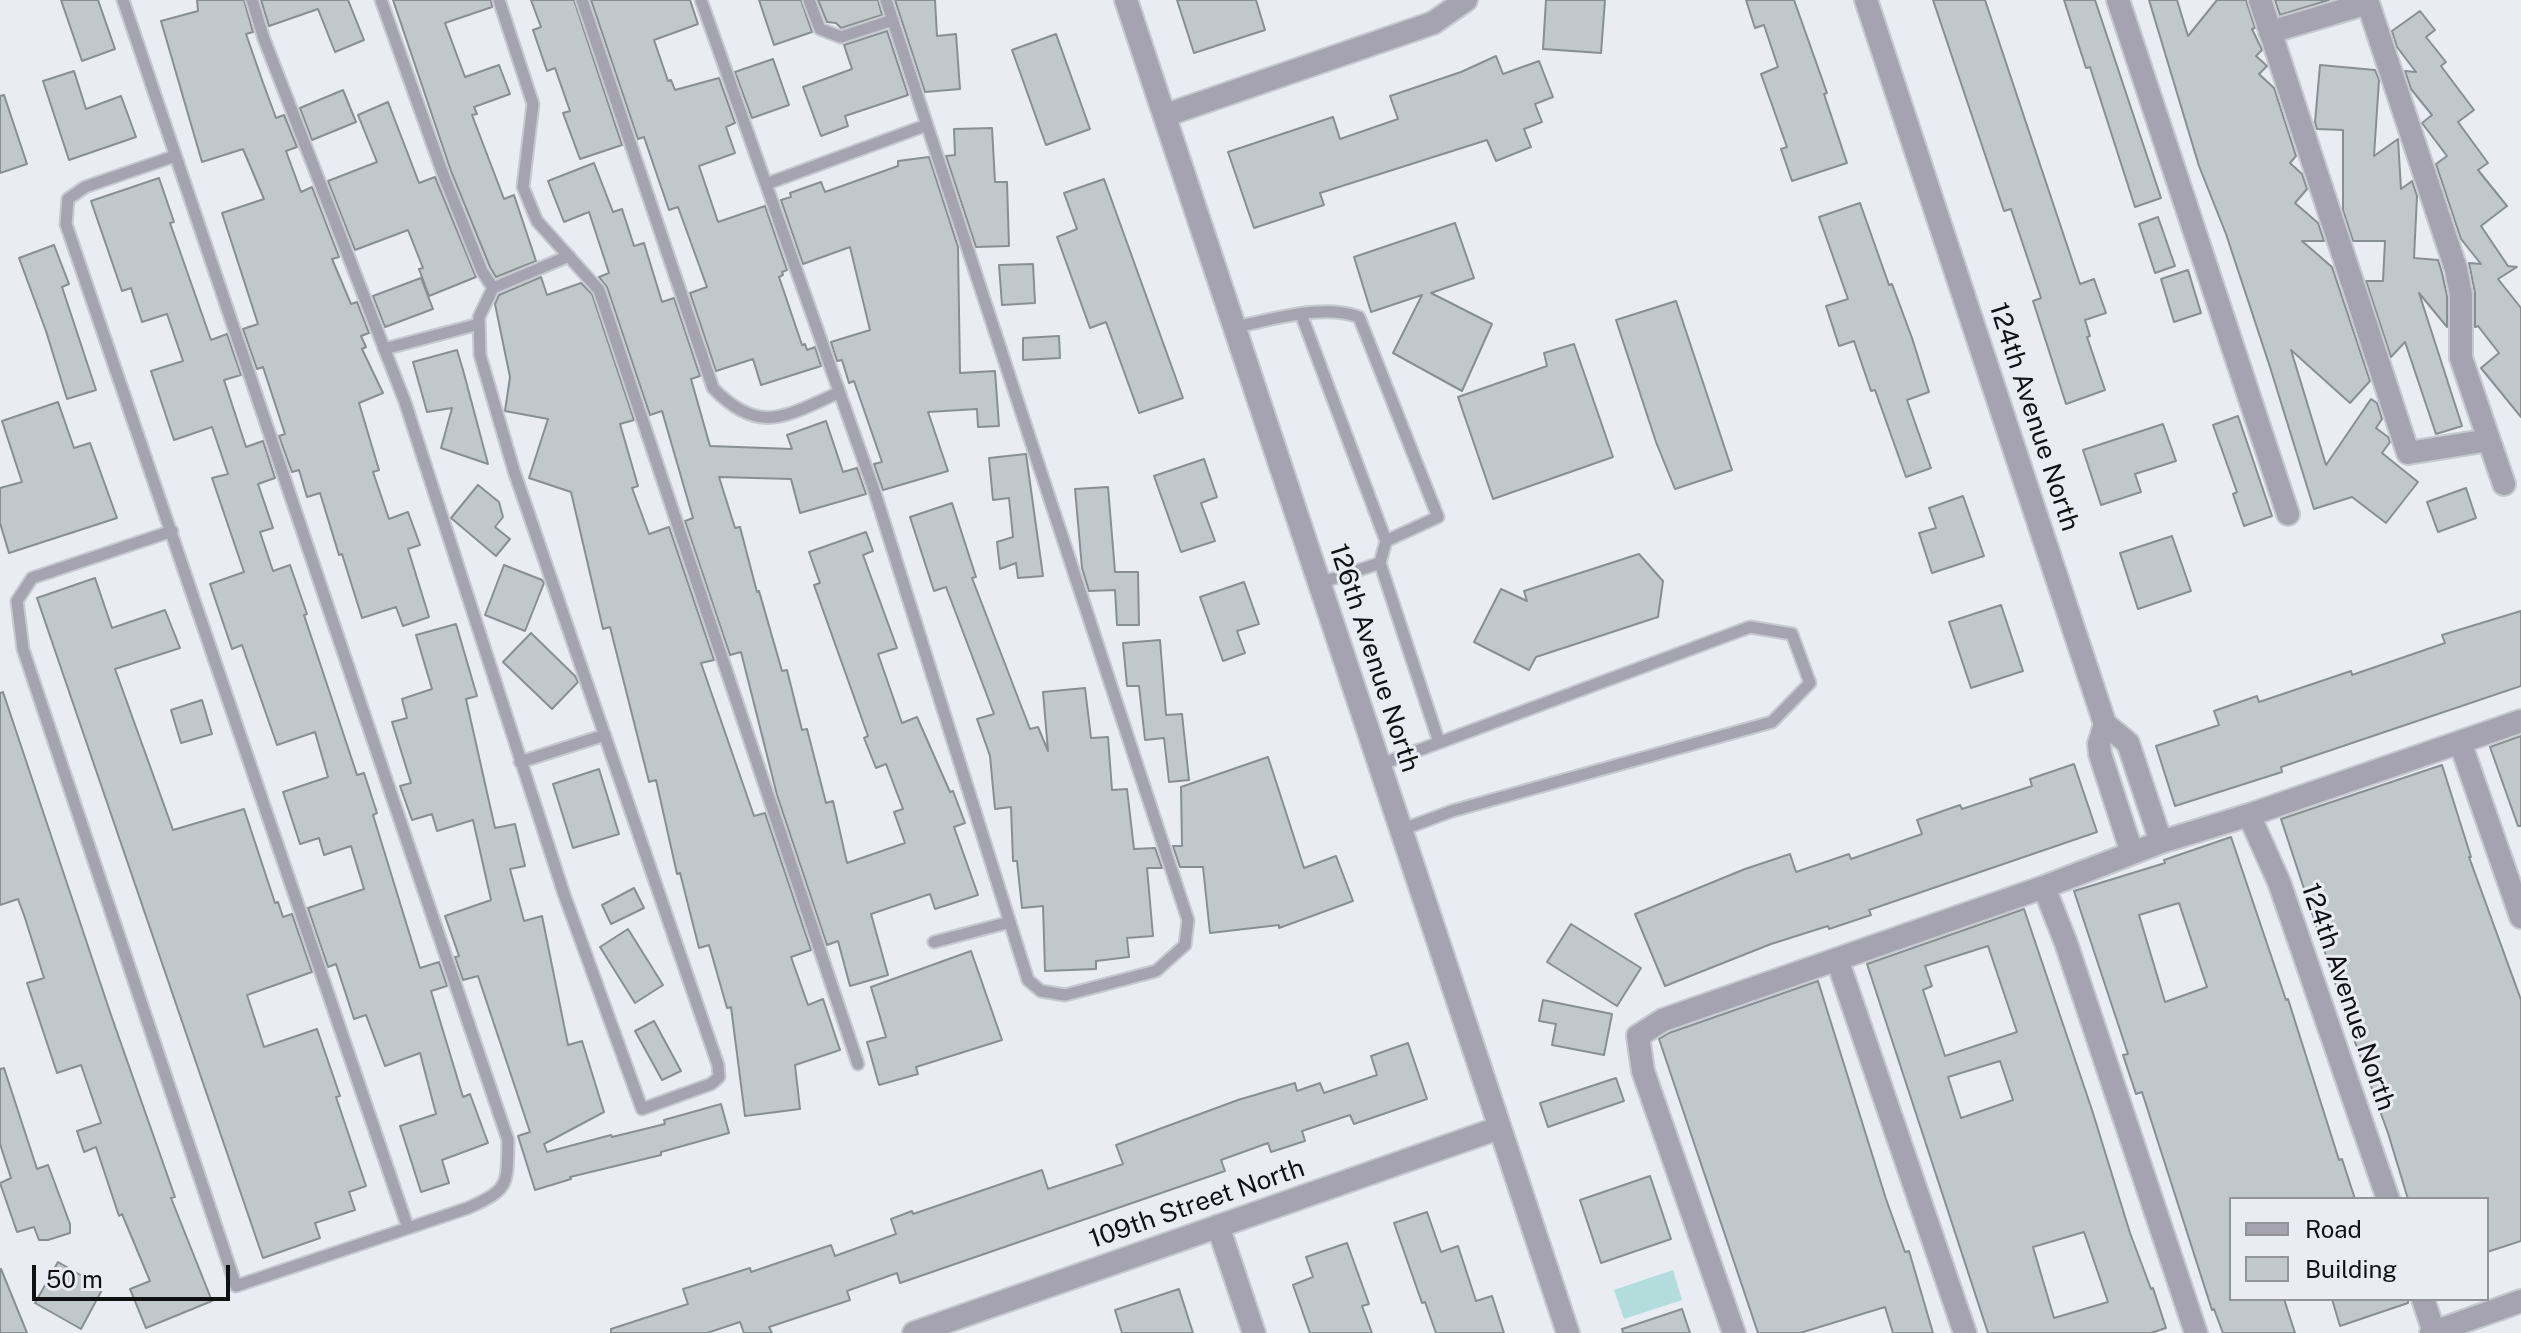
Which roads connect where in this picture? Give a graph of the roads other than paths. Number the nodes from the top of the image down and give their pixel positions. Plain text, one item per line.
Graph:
1 (123, 0) edge
2 (252, 0) edge
3 (381, 0) edge
4 (499, 0) edge
5 (582, 0) edge
6 (701, 0) edge
7 (809, 0) edge
8 (886, 0) edge
9 (1126, 0) edge
10 (1466, 0) edge
11 (1866, 0) edge
12 (2118, 0) edge
13 (2260, 0) edge
14 (2367, 1) edge
15 (893, 20) junction
16 (2270, 32) junction
17 (1166, 115) junction
18 (927, 125) junction
19 (175, 156) junction
20 (766, 184) junction
21 (569, 256) junction
22 (493, 288) junction
23 (1301, 314) junction
24 (479, 324) junction
25 (1235, 327) junction
26 (384, 349) junction
27 (838, 393) junction
28 (2489, 440) junction
29 (2504, 484) dead end
30 (2288, 514) dead end
31 (172, 531) junction
32 (1386, 541) junction
33 (1380, 563) junction
34 (1320, 583) junction
35 (2521, 721) edge
36 (2105, 724) junction
37 (605, 735) junction
38 (1439, 742) junction
39 (2460, 742) junction
40 (520, 762) junction
41 (1379, 765) junction
42 (2249, 815) junction
43 (1401, 830) junction
44 (2161, 842) junction
45 (2132, 853) junction
46 (2044, 887) junction
47 (2521, 917) edge
48 (1010, 922) junction
49 (934, 942) dead end
50 (1837, 959) junction
51 (858, 1064) dead end
52 (1499, 1128) junction
53 (2387, 1197) edge
54 (1218, 1226) junction
55 (408, 1228) junction
56 (2424, 1301) edge
57 (2521, 1301) edge
58 (947, 1328) edge
59 (2432, 1332) edge
60 (914, 1333) edge
61 (1254, 1333) edge
62 (1568, 1333) edge
63 (1734, 1333) edge
64 (1965, 1333) edge
65 (2196, 1333) edge

1 - 19 lane
2 - 26 lane
3 - 22 lane
4 - 21 lane
5 - 27 lane
6 - 20 lane
7 - 15 lane
8 - 15 lane
9 - 17 street, 126th Avenue North
10 - 17 street
11 - 36 street, 124th Avenue North
12 - 30 street
13 - 16 street
14 - 16 street
14 - 28 street
15 - 18 lane
16 - 28 street
17 - 25 street, 126th Avenue North
18 - 20 lane
18 - 48 lane
19 - 31 lane
19 - 55 lane
20 - 27 lane
21 - 22 lane
21 - 51 lane
22 - 24 lane
23 - 25 lane
23 - 32 lane
23 - 32 lane
24 - 26 lane
24 - 37 lane
25 - 34 street, 126th Avenue North
26 - 40 lane
27 - 48 lane
28 - 29 street
31 - 55 lane
31 - 55 lane
32 - 33 lane
33 - 34 lane
33 - 38 lane
34 - 41 street, 126th Avenue North
35 - 39 street
36 - 44 street, 124th Avenue North
36 - 45 street
37 - 40 lane
37 - 40 lane
38 - 41 lane
38 - 43 lane
39 - 42 street
39 - 47 street
41 - 43 street, 126th Avenue North
42 - 44 street
42 - 53 street, 124th Avenue North
43 - 52 street, 126th Avenue North
44 - 45 street
45 - 46 street
46 - 50 street
46 - 65 street
48 - 49 lane
50 - 63 street
50 - 64 street
52 - 54 street, 109th Street North
52 - 62 street, 126th Avenue North
54 - 58 street, 109th Street North
54 - 61 street
56 - 59 street
57 - 59 street
58 - 60 street, 109th Street North

